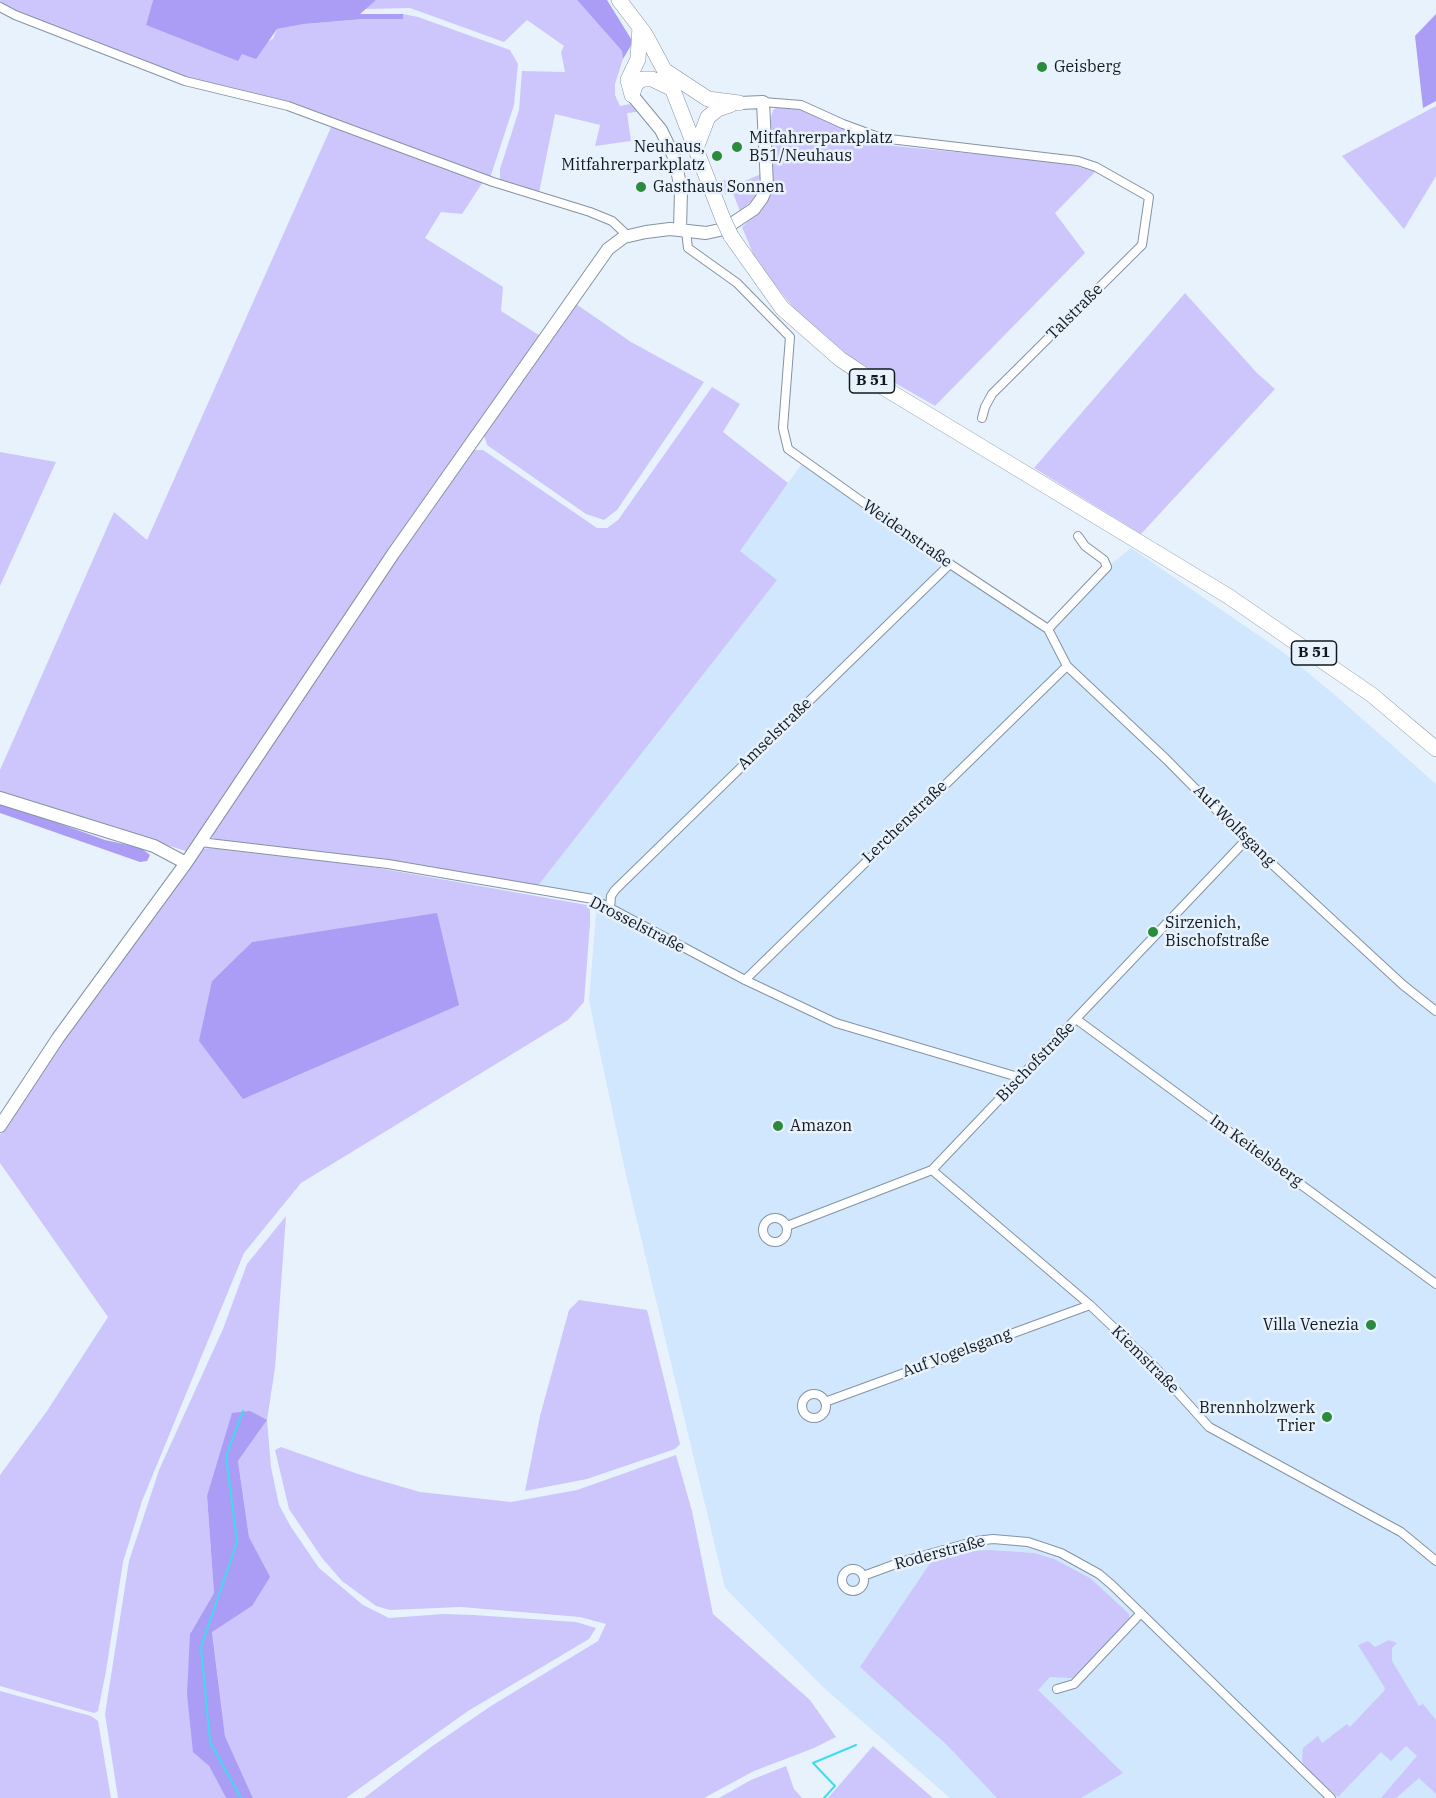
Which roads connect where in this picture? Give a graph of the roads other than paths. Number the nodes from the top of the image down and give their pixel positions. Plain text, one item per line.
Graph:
1 (619, 0) edge
2 (0, 6) edge
3 (640, 27) junction
4 (665, 70) junction
5 (673, 89) junction
6 (632, 95) junction
7 (763, 102) junction
8 (739, 103) junction
9 (696, 148) junction
10 (683, 230) junction
11 (628, 236) junction
12 (982, 418) dead end
13 (1078, 536) dead end
14 (950, 564) junction
15 (1048, 629) junction
16 (1067, 666) junction
17 (1436, 749) edge
18 (0, 798) edge
19 (1245, 840) junction
20 (200, 842) junction
21 (186, 863) junction
22 (610, 908) junction
23 (745, 980) junction
24 (1436, 1011) edge
25 (1076, 1019) junction
26 (1018, 1077) junction
27 (0, 1126) edge
28 (932, 1170) junction
29 (787, 1226) dead end
30 (1436, 1284) edge
31 (1090, 1305) junction
32 (825, 1402) dead end
33 (1436, 1561) edge
34 (863, 1576) dead end
35 (1141, 1613) junction
36 (1057, 1689) dead end
37 (1331, 1798) edge

1 - 3 highway, B 51
2 - 11 street
3 - 4 highway, B 51
3 - 6 highway
4 - 5 highway, B 51
4 - 8 highway
5 - 6 highway
5 - 9 highway, B 51
6 - 10 main road
7 - 8 main road
7 - 10 main road
7 - 12 street, Talstraße
8 - 9 highway
9 - 17 highway, B 51, bridge
10 - 11 main road
10 - 14 street, Weidenstraße
11 - 20 main road
13 - 15 street
14 - 15 street, Weidenstraße
14 - 22 street, Amselstraße
15 - 16 street, Auf Wolfsgang
16 - 19 street, Auf Wolfsgang
16 - 23 street, Lerchenstraße
18 - 21 main road
19 - 24 street, Auf Wolfsgang
19 - 25 street, Bischofstraße
20 - 21 main road
20 - 22 street, Drosselstraße
21 - 27 main road
22 - 23 street, Drosselstraße
23 - 26 street, Drosselstraße
25 - 26 street, Bischofstraße
25 - 30 street, Im Keitelsberg
26 - 28 street, Bischofstraße
28 - 29 street, Bischofstraße
28 - 31 street, Kiemstraße
31 - 32 street, Auf Vogelsgang
31 - 33 street, Kiemstraße
34 - 35 street, Roderstraße
35 - 36 street
35 - 37 street, Roderstraße

